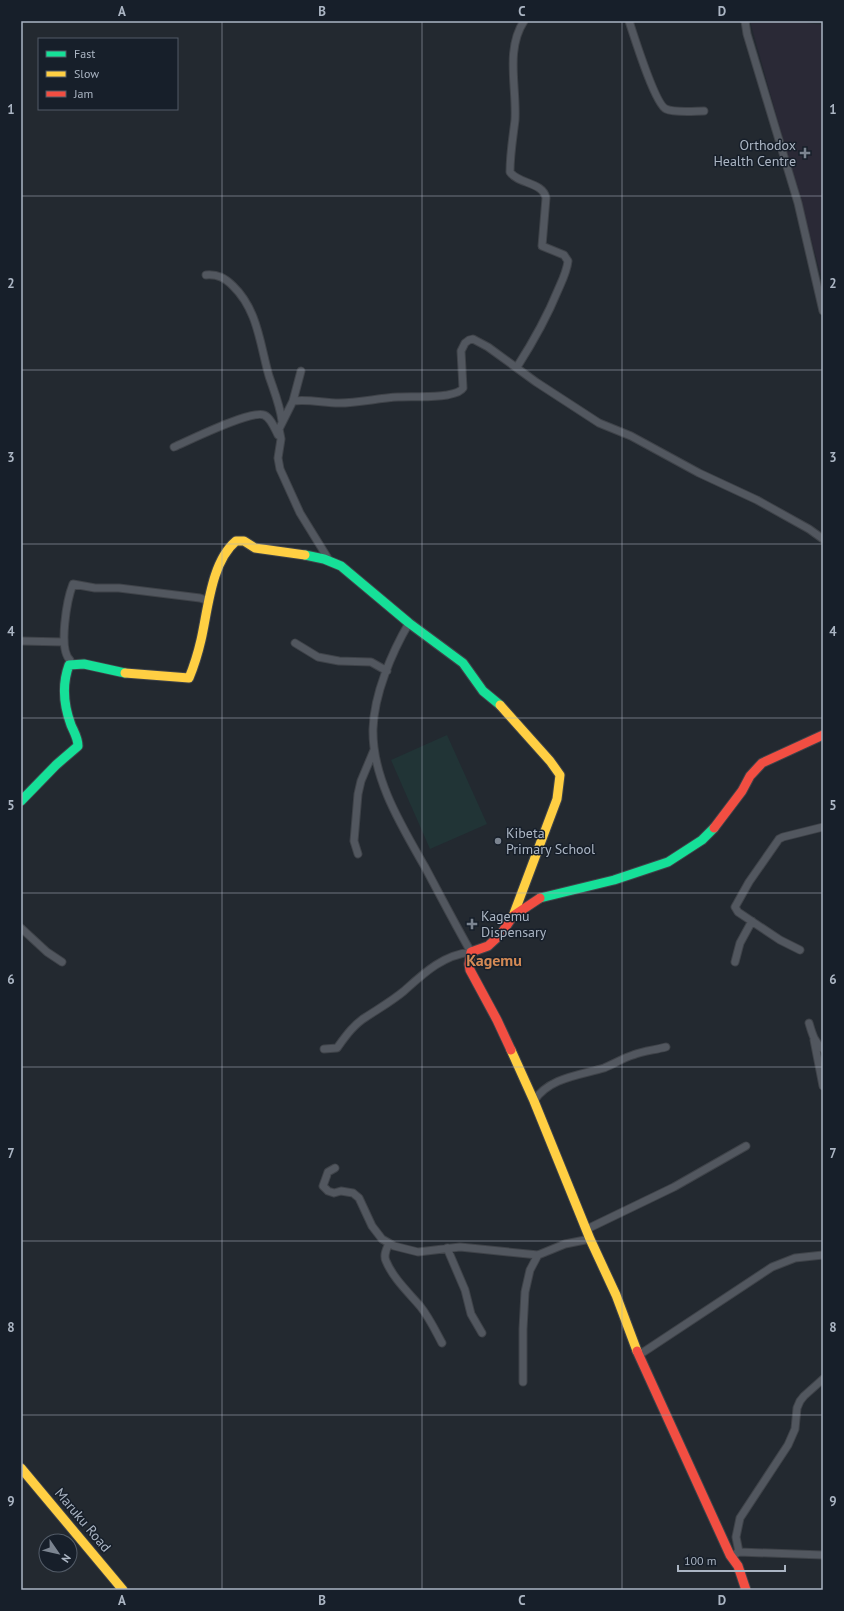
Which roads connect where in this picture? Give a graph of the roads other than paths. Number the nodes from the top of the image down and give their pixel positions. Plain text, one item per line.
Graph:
1 (524, 21) edge
2 (629, 21) edge
3 (745, 21) edge
4 (704, 111) dead end
5 (206, 275) dead end
6 (823, 311) edge
7 (517, 367) junction
8 (301, 371) dead end
9 (293, 401) junction
10 (282, 422) junction
11 (280, 439) junction
12 (174, 447) dead end
13 (823, 539) edge
14 (329, 560) junction
15 (209, 601) junction
16 (409, 623) junction
17 (21, 641) edge
18 (64, 642) junction
19 (295, 643) dead end
20 (69, 665) junction
21 (387, 671) junction
22 (823, 735) edge
23 (374, 749) junction
24 (21, 800) edge
25 (823, 827) edge
26 (358, 854) dead end
27 (513, 916) junction
28 (752, 921) junction
29 (21, 928) edge
30 (800, 950) dead end
31 (471, 952) junction
32 (62, 962) dead end
33 (735, 962) dead end
34 (809, 1023) dead end
35 (814, 1040) junction
36 (666, 1048) dead end
37 (823, 1048) edge
38 (324, 1049) dead end
39 (823, 1086) edge
40 (534, 1101) junction
41 (746, 1146) dead end
42 (335, 1168) dead end
43 (587, 1229) junction
44 (590, 1239) junction
45 (389, 1243) junction
46 (447, 1248) junction
47 (538, 1255) junction
48 (823, 1255) edge
49 (482, 1333) dead end
50 (442, 1343) dead end
51 (639, 1355) junction
52 (823, 1379) edge
53 (523, 1382) dead end
54 (21, 1468) edge
55 (739, 1552) junction
56 (730, 1555) junction
57 (823, 1555) edge
58 (123, 1590) edge
59 (746, 1590) edge

1 - 7 street
2 - 4 street
3 - 6 street
5 - 10 street
7 - 9 street
7 - 13 street
8 - 9 street
9 - 10 street
10 - 11 street
11 - 12 street
11 - 14 street
14 - 15 street
14 - 16 street
15 - 18 street
15 - 20 street
16 - 21 street
16 - 27 street
17 - 18 street
18 - 20 street
19 - 21 street
20 - 24 street
21 - 23 street
22 - 27 street
23 - 26 street
23 - 31 street
25 - 28 street
27 - 31 street
28 - 30 street
28 - 33 street
29 - 32 street
31 - 38 street
31 - 40 street
34 - 35 street
35 - 37 street
35 - 39 street
36 - 40 street
40 - 43 street
41 - 43 street
42 - 45 street
43 - 44 street
44 - 47 street
44 - 51 street
45 - 46 street
45 - 50 street
46 - 47 street
46 - 49 street
47 - 53 street
48 - 51 street
51 - 56 street
52 - 55 street
54 - 58 street, Maruku Road
55 - 56 street
55 - 57 street
56 - 59 street

